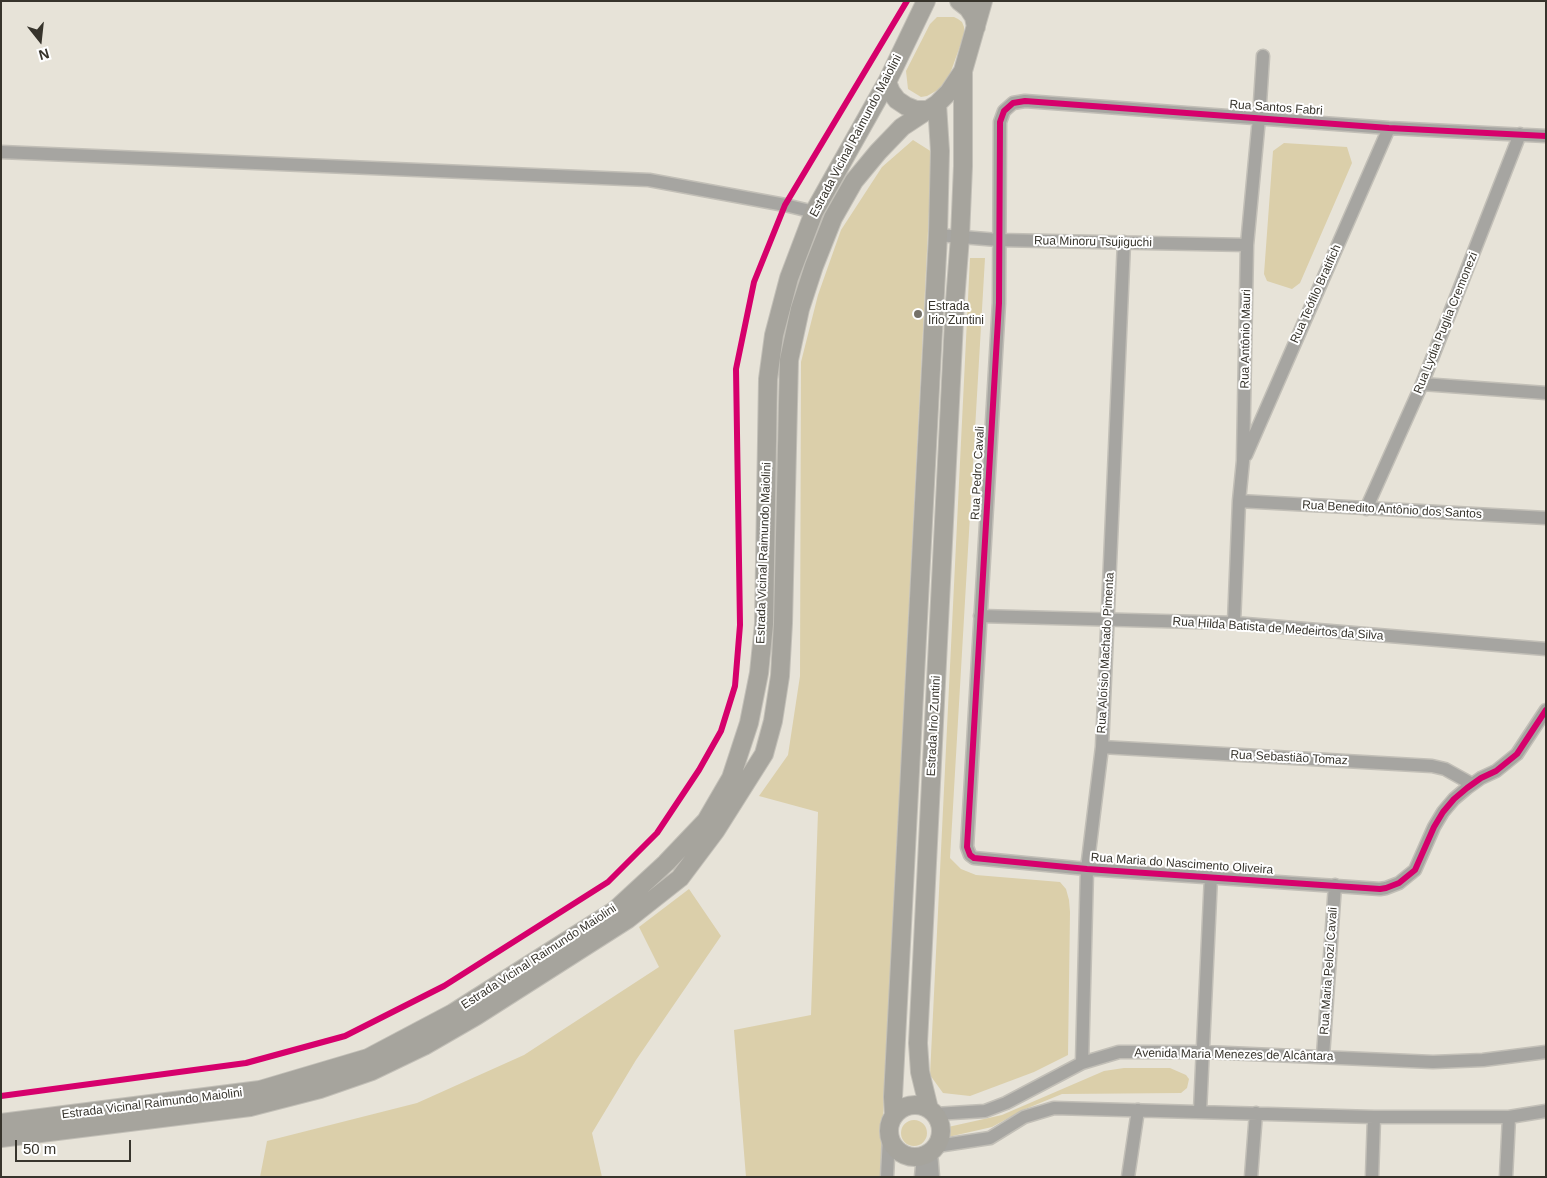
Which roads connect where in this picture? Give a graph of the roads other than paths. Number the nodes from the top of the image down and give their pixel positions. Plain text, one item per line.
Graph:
1 (959, 1) edge
2 (983, 1) edge
3 (926, 3) edge
4 (976, 27) junction
5 (1262, 56) dead end
6 (963, 71) junction
7 (887, 82) junction
8 (932, 107) junction
9 (1006, 108) joint
10 (1259, 118) junction
11 (1389, 128) junction
12 (1520, 134) junction
13 (1546, 136) edge
14 (2, 151) edge
15 (814, 212) junction
16 (938, 235) junction
17 (960, 237) junction
18 (998, 240) junction
19 (1124, 242) junction
20 (1247, 245) junction
21 (1422, 384) junction
22 (1546, 393) edge
23 (1243, 461) junction
24 (1239, 501) junction
25 (1366, 509) junction
26 (1546, 518) edge
27 (980, 616) junction
28 (1107, 620) junction
29 (1234, 623) junction
30 (1546, 648) edge
31 (1546, 710) edge
32 (1102, 747) junction
33 (1472, 784) junction
34 (966, 842) joint
35 (1087, 869) junction
36 (1211, 876) junction
37 (1335, 885) junction
38 (1204, 1052) junction
39 (1546, 1052) edge
40 (1323, 1056) junction
41 (1082, 1062) junction
42 (1138, 1110) junction
43 (1200, 1111) junction
44 (1546, 1111) edge
45 (932, 1112) junction
46 (1256, 1113) junction
47 (894, 1116) junction
48 (1374, 1117) junction
49 (1510, 1117) junction
50 (1, 1124) edge
51 (889, 1137) junction
52 (1, 1138) edge
53 (930, 1152) junction
54 (887, 1177) edge
55 (921, 1177) edge
56 (933, 1177) edge
57 (1128, 1177) edge
58 (1252, 1177) edge
59 (1372, 1177) edge
60 (1506, 1177) edge

1 - 4 main road
2 - 4 main road
3 - 7 main road, Estrada Vicinal Raimundo Maiolini
4 - 6 main road
5 - 10 street, Rua Antônio Mauri
6 - 8 main road, Estrada Vicinal Raimundo Maiolini
6 - 17 main road, Estrada Irio Zuntini
7 - 8 main road
7 - 15 main road, Estrada Vicinal Raimundo Maiolini
8 - 16 main road, Estrada Irio Zuntini
8 - 52 main road, Estrada Vicinal Raimundo Maiolini
9 - 10 street, Rua Santos Fabri
9 - 18 street, Rua Pedro Cavali
10 - 11 street, Rua Santos Fabri
10 - 20 street, Rua Antônio Mauri
11 - 12 street, Rua Santos Fabri
11 - 23 street, Rua Teófilo Bratifich
12 - 13 street, Rua Santos Fabri
12 - 21 street, Rua Lydia Puglia Cremonezi
14 - 15 street
15 - 50 main road, Estrada Vicinal Raimundo Maiolini
16 - 17 street, Rua Minoru Tsujiguchi
16 - 47 main road, Estrada Irio Zuntini
17 - 18 street, Rua Minoru Tsujiguchi
17 - 45 main road, Estrada Irio Zuntini
18 - 19 street, Rua Minoru Tsujiguchi
18 - 27 street, Rua Pedro Cavali
19 - 20 street, Rua Minoru Tsujiguchi
19 - 28 street, Rua Aloísio Machado Pimenta
20 - 23 street, Rua Antônio Mauri
21 - 22 street
21 - 25 street, Rua Lydia Puglia Cremonezi
23 - 24 street, Rua Antônio Mauri
24 - 25 street, Rua Benedito Antônio dos Santos
24 - 29 street, Rua Antônio Mauri
25 - 26 street, Rua Benedito Antônio dos Santos
27 - 28 street, Rua Hilda Batista de Medeirtos da Silva
27 - 34 street, Rua Pedro Cavali
28 - 29 street, Rua Hilda Batista de Medeirtos da Silva
28 - 32 street, Rua Aloísio Machado Pimenta
29 - 30 street, Rua Hilda Batista de Medeirtos da Silva
31 - 33 street
32 - 33 street, Rua Sebastião Tomaz
32 - 35 street, Rua Aloísio Machado Pimenta
33 - 37 street, Rua Maria do Nascimento Oliveira
34 - 35 street, Rua Maria do Nascimento Oliveira
35 - 36 street, Rua Maria do Nascimento Oliveira
35 - 41 street, Rua Aloísio Machado Pimenta
36 - 37 street, Rua Maria do Nascimento Oliveira
36 - 38 street
37 - 40 street, Rua Maria Pelozi Cavali
38 - 40 street, Avenida Maria Menezes de Alcântara
38 - 41 street, Avenida Maria Menezes de Alcântara
38 - 43 street
39 - 40 street, Avenida Maria Menezes de Alcântara
41 - 45 street, Avenida Maria Menezes de Alcântara
42 - 43 street
42 - 53 street
42 - 57 street
43 - 46 street
44 - 49 street
45 - 47 main road
45 - 53 main road
46 - 48 street
46 - 58 street
47 - 51 main road
48 - 49 street
48 - 59 street
49 - 60 street
51 - 53 main road
51 - 54 street
53 - 55 street
53 - 56 street

